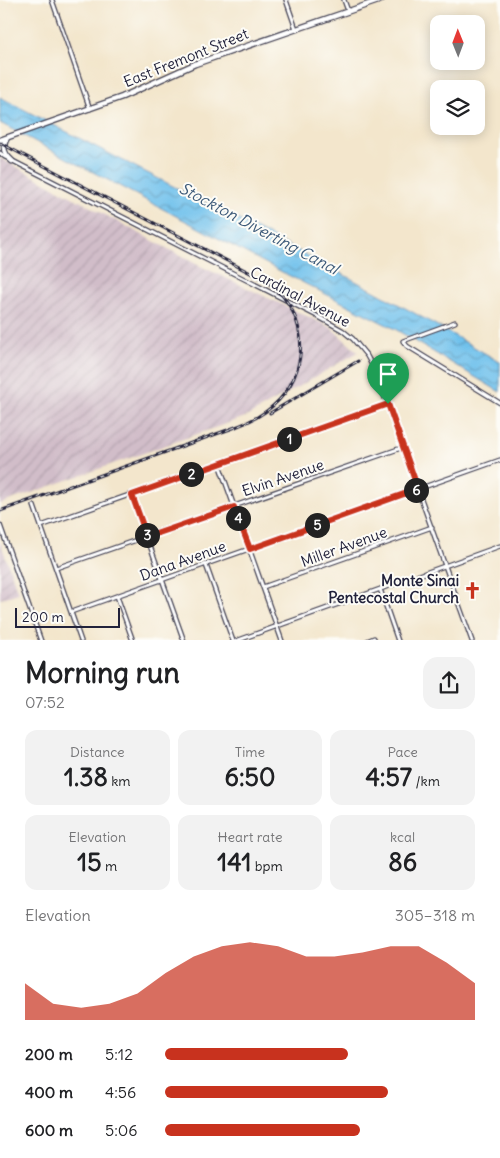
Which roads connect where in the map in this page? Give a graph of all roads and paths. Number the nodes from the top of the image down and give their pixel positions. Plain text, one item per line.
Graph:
1 (52, 0) edge
2 (286, 0) edge
3 (344, 0) edge
4 (381, 0) edge
5 (348, 12) junction
6 (296, 29) junction
7 (90, 109) junction
8 (10, 137) junction
9 (0, 140) edge
10 (0, 154) edge
11 (10, 160) junction
12 (455, 322) dead end
13 (500, 403) edge
14 (388, 404) junction
15 (404, 447) junction
16 (500, 460) edge
17 (219, 464) junction
18 (418, 489) junction
19 (132, 495) junction
20 (34, 506) dead end
21 (234, 507) junction
22 (0, 525) edge
23 (41, 526) junction
24 (432, 528) junction
25 (147, 537) junction
26 (500, 546) edge
27 (250, 549) junction
28 (206, 565) junction
29 (446, 566) junction
30 (56, 568) junction
31 (162, 580) junction
32 (263, 587) junction
33 (380, 589) junction
34 (117, 596) junction
35 (71, 612) junction
36 (277, 626) junction
37 (374, 638) dead end
38 (41, 640) edge
39 (81, 640) edge
40 (133, 640) edge
41 (184, 640) edge
42 (234, 640) edge
43 (282, 640) edge
44 (367, 640) edge
45 (398, 640) edge
46 (472, 640) edge

1 - 7 street
2 - 6 street
3 - 5 street
4 - 5 main road, East Fremont Street
5 - 6 main road, East Fremont Street
6 - 7 main road, East Fremont Street
7 - 8 main road, East Fremont Street
8 - 9 main road, East Fremont Street
8 - 11 main road
10 - 11 main road
11 - 14 street, Cardinal Avenue
12 - 13 street
14 - 15 street, Cardinal Avenue
14 - 17 street
15 - 18 street, Cardinal Avenue
15 - 21 street, Elvin Avenue
16 - 18 street, Dana Avenue
17 - 19 street
17 - 21 street
18 - 24 street, Cardinal Avenue
18 - 27 street, Dana Avenue
19 - 23 street
19 - 25 street
20 - 23 street
21 - 25 street, Elvin Avenue
21 - 27 street
22 - 38 street
23 - 30 street
24 - 29 street, Cardinal Avenue
24 - 32 street, Miller Avenue
25 - 30 street, Elvin Avenue
25 - 31 street
26 - 29 street
27 - 28 street, Dana Avenue
27 - 32 street
28 - 31 street, Dana Avenue
28 - 42 street
29 - 33 street
29 - 46 street, Cardinal Avenue
30 - 35 street
31 - 34 street, Dana Avenue
31 - 41 street
32 - 36 street
33 - 36 street
33 - 45 street
34 - 35 street, Dana Avenue
34 - 40 street
35 - 39 street
36 - 42 street
36 - 43 street
37 - 44 street

